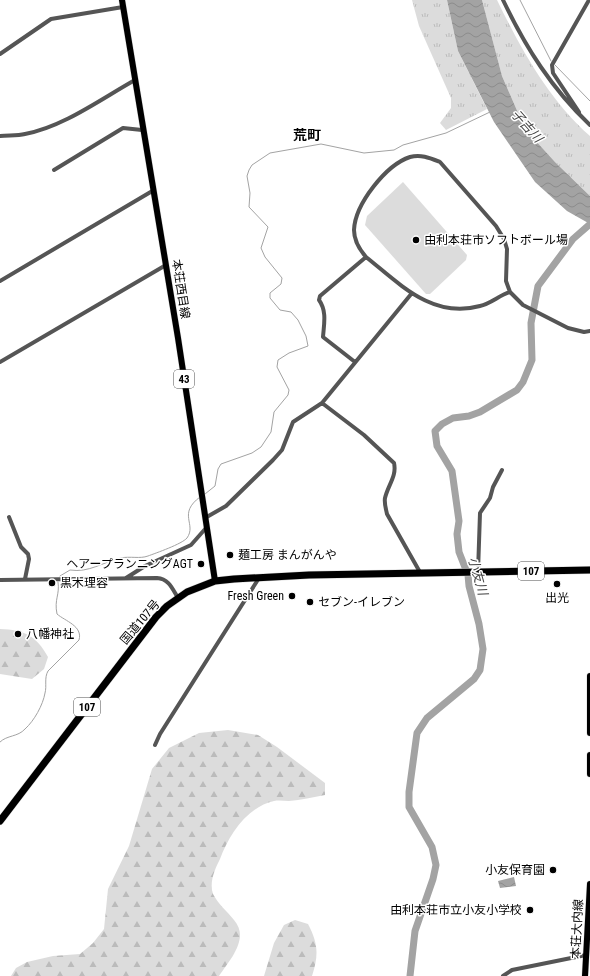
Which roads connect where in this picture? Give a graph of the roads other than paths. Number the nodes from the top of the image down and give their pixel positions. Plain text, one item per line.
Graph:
1 (503, 0) edge
2 (589, 0) edge
3 (122, 3) edge
4 (0, 54) edge
5 (135, 80) junction
6 (582, 118) junction
7 (590, 125) edge
8 (142, 130) junction
9 (0, 136) edge
10 (54, 170) dead end
11 (154, 190) junction
12 (366, 257) junction
13 (166, 265) junction
14 (0, 281) edge
15 (510, 292) junction
16 (412, 293) junction
17 (590, 331) edge
18 (0, 362) edge
19 (355, 362) junction
20 (322, 403) junction
21 (502, 470) dead end
22 (9, 517) dead end
23 (204, 518) junction
24 (206, 528) junction
25 (590, 570) edge
26 (475, 572) junction
27 (422, 574) junction
28 (126, 578) junction
29 (259, 578) junction
30 (25, 579) junction
31 (0, 580) edge
32 (215, 581) junction
33 (178, 598) junction
34 (590, 676) edge
35 (590, 733) edge
36 (155, 745) dead end
37 (590, 755) edge
38 (590, 774) edge
39 (0, 821) edge
40 (590, 884) edge
41 (586, 955) junction
42 (503, 976) edge
43 (585, 976) edge

1 - 6 street
2 - 6 street
3 - 4 street
3 - 5 main road, 本荘西目線 / 43
5 - 8 main road, 本荘西目線 / 43
5 - 9 street
6 - 7 street
8 - 10 street
8 - 11 main road, 本荘西目線 / 43
11 - 13 main road, 本荘西目線 / 43
11 - 14 street
12 - 15 street
12 - 16 street
12 - 19 street
13 - 18 street
13 - 23 main road, 本荘西目線 / 43
15 - 16 street
15 - 17 street
16 - 19 street
19 - 20 street
20 - 23 street
20 - 27 street
21 - 26 street
22 - 30 street
23 - 24 main road, 本荘西目線 / 43
24 - 28 street
24 - 32 main road, 本荘西目線 / 43
25 - 26 highway, 国道107号 / 107
26 - 27 highway, 国道107号 / 107
27 - 29 highway, 国道107号 / 107
28 - 30 street
28 - 33 street
29 - 32 highway, 国道107号 / 107
29 - 36 street
30 - 31 street
32 - 33 highway, 国道107号 / 107
33 - 39 highway, 国道107号 / 107
34 - 35 main road
37 - 38 main road
40 - 41 main road, 本荘大内線
41 - 42 street
41 - 43 main road, 本荘大内線

